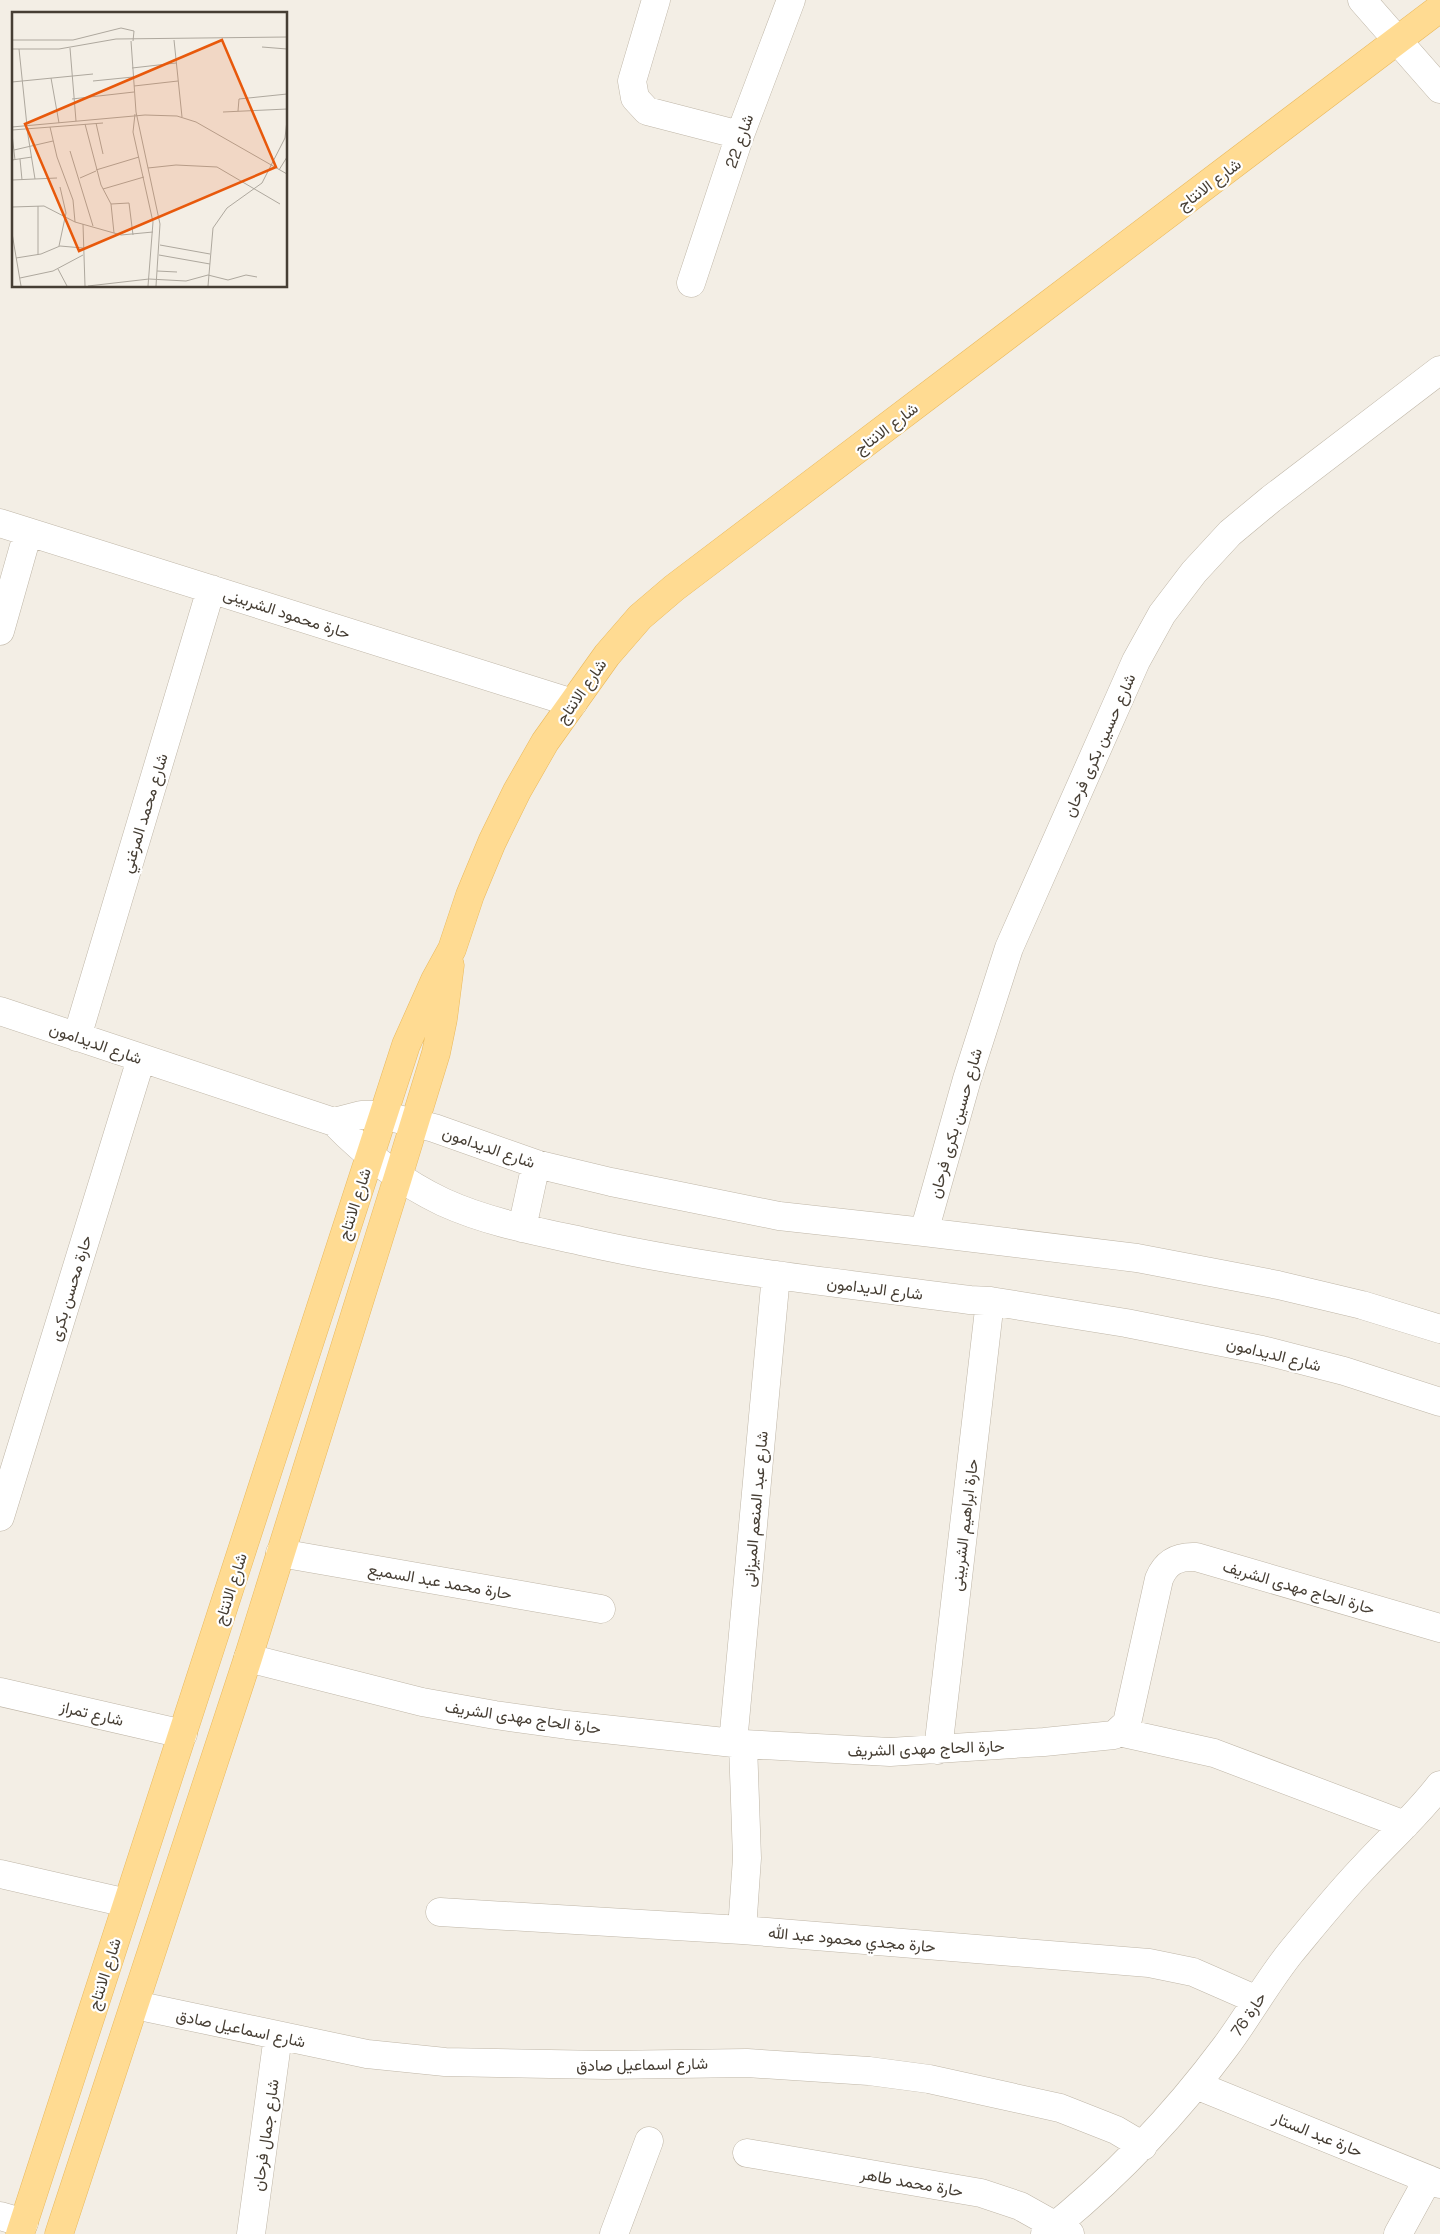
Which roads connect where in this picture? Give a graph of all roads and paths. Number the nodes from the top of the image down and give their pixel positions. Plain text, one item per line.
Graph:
1 (656, 0) edge
2 (791, 0) edge
3 (1362, 0) edge
4 (1440, 8) edge
5 (1398, 42) junction
6 (1440, 89) edge
7 (740, 135) junction
8 (692, 283) dead end
9 (1440, 370) edge
10 (0, 523) edge
11 (28, 532) junction
12 (211, 589) junction
13 (0, 631) edge
14 (573, 704) junction
15 (452, 949) junction
16 (0, 1011) edge
17 (77, 1036) junction
18 (141, 1059) junction
19 (382, 1116) junction
20 (334, 1122) junction
21 (414, 1122) junction
22 (370, 1157) junction
23 (536, 1164) junction
24 (398, 1177) junction
25 (522, 1228) junction
26 (924, 1232) junction
27 (776, 1275) junction
28 (990, 1301) junction
29 (1440, 1329) edge
30 (1440, 1402) edge
31 (0, 1517) edge
32 (280, 1553) junction
33 (601, 1609) dead end
34 (1440, 1628) edge
35 (248, 1658) junction
36 (0, 1692) edge
37 (1119, 1732) junction
38 (183, 1734) junction
39 (738, 1744) junction
40 (938, 1750) junction
41 (1440, 1785) edge
42 (1405, 1825) junction
43 (0, 1874) edge
44 (128, 1903) junction
45 (440, 1912) dead end
46 (742, 1930) junction
47 (1257, 2000) junction
48 (135, 2005) junction
49 (278, 2036) junction
50 (1196, 2085) junction
51 (649, 2141) dead end
52 (1143, 2146) junction
53 (747, 2153) dead end
54 (1434, 2181) edge
55 (15, 2224) edge
56 (1057, 2231) edge
57 (58, 2234) edge
58 (251, 2234) edge
59 (614, 2234) edge
60 (1398, 2234) edge

1 - 7 street
2 - 7 street, شارع 22
3 - 5 street
4 - 5 main road, شارع الانتاج
5 - 6 street
5 - 14 main road, شارع الانتاج
7 - 8 street, شارع 22
9 - 26 street, شارع حسين بكرى فرحان
10 - 11 street, حارة محمود الشربينى
11 - 12 street, حارة محمود الشربينى
11 - 13 street
12 - 14 street, حارة محمود الشربينى
12 - 17 street, شارع محمد المرغني
14 - 15 main road, شارع الانتاج
15 - 19 main road, شارع الانتاج
15 - 21 main road, شارع الانتاج
16 - 17 street, شارع الديدامون
17 - 18 street, شارع الديدامون
18 - 20 street, شارع الديدامون
18 - 31 street, حارة محسن بكرى
19 - 20 street, شارع الديدامون
19 - 21 street, شارع الديدامون
19 - 22 main road, شارع الانتاج
20 - 22 street, شارع الديدامون
21 - 23 street, شارع الديدامون
21 - 24 main road, شارع الانتاج
22 - 24 street, شارع الديدامون
22 - 38 main road, شارع الانتاج
23 - 25 street
23 - 26 street, شارع الديدامون
24 - 25 street, شارع الديدامون
24 - 32 main road, شارع الانتاج
25 - 27 street, شارع الديدامون
26 - 29 street, شارع الديدامون
27 - 28 street, شارع الديدامون
27 - 39 street, شارع عبد المنعم الميزانى
28 - 30 street, شارع الديدامون
28 - 40 street, حارة ابراهيم الشربينى
32 - 33 street, حارة محمد عبد السميع
32 - 35 main road, شارع الانتاج
34 - 37 street, حارة الحاج مهدى الشريف
35 - 39 street, حارة الحاج مهدى الشريف
35 - 48 main road, شارع الانتاج
36 - 38 street, شارع تمراز
37 - 40 street, حارة الحاج مهدى الشريف
37 - 42 street
38 - 44 main road, شارع الانتاج
39 - 40 street, حارة الحاج مهدى الشريف
39 - 46 street, شارع عبد المنعم الميزانى
41 - 42 street, حارة 76
42 - 47 street, حارة 76
43 - 44 street
44 - 55 main road, شارع الانتاج
45 - 46 street, حارة مجدي محمود عبد الله
46 - 47 street, حارة مجدي محمود عبد الله
47 - 50 street, حارة 76
48 - 49 street, شارع اسماعيل صادق
48 - 57 main road, شارع الانتاج
49 - 52 street, شارع اسماعيل صادق
49 - 58 street, شارع جمال فرحان
50 - 52 street, حارة 76
50 - 54 street, حارة عبد الستار
51 - 59 street
52 - 56 street, حارة 76
53 - 56 street, حارة محمد طاهر
54 - 60 street

